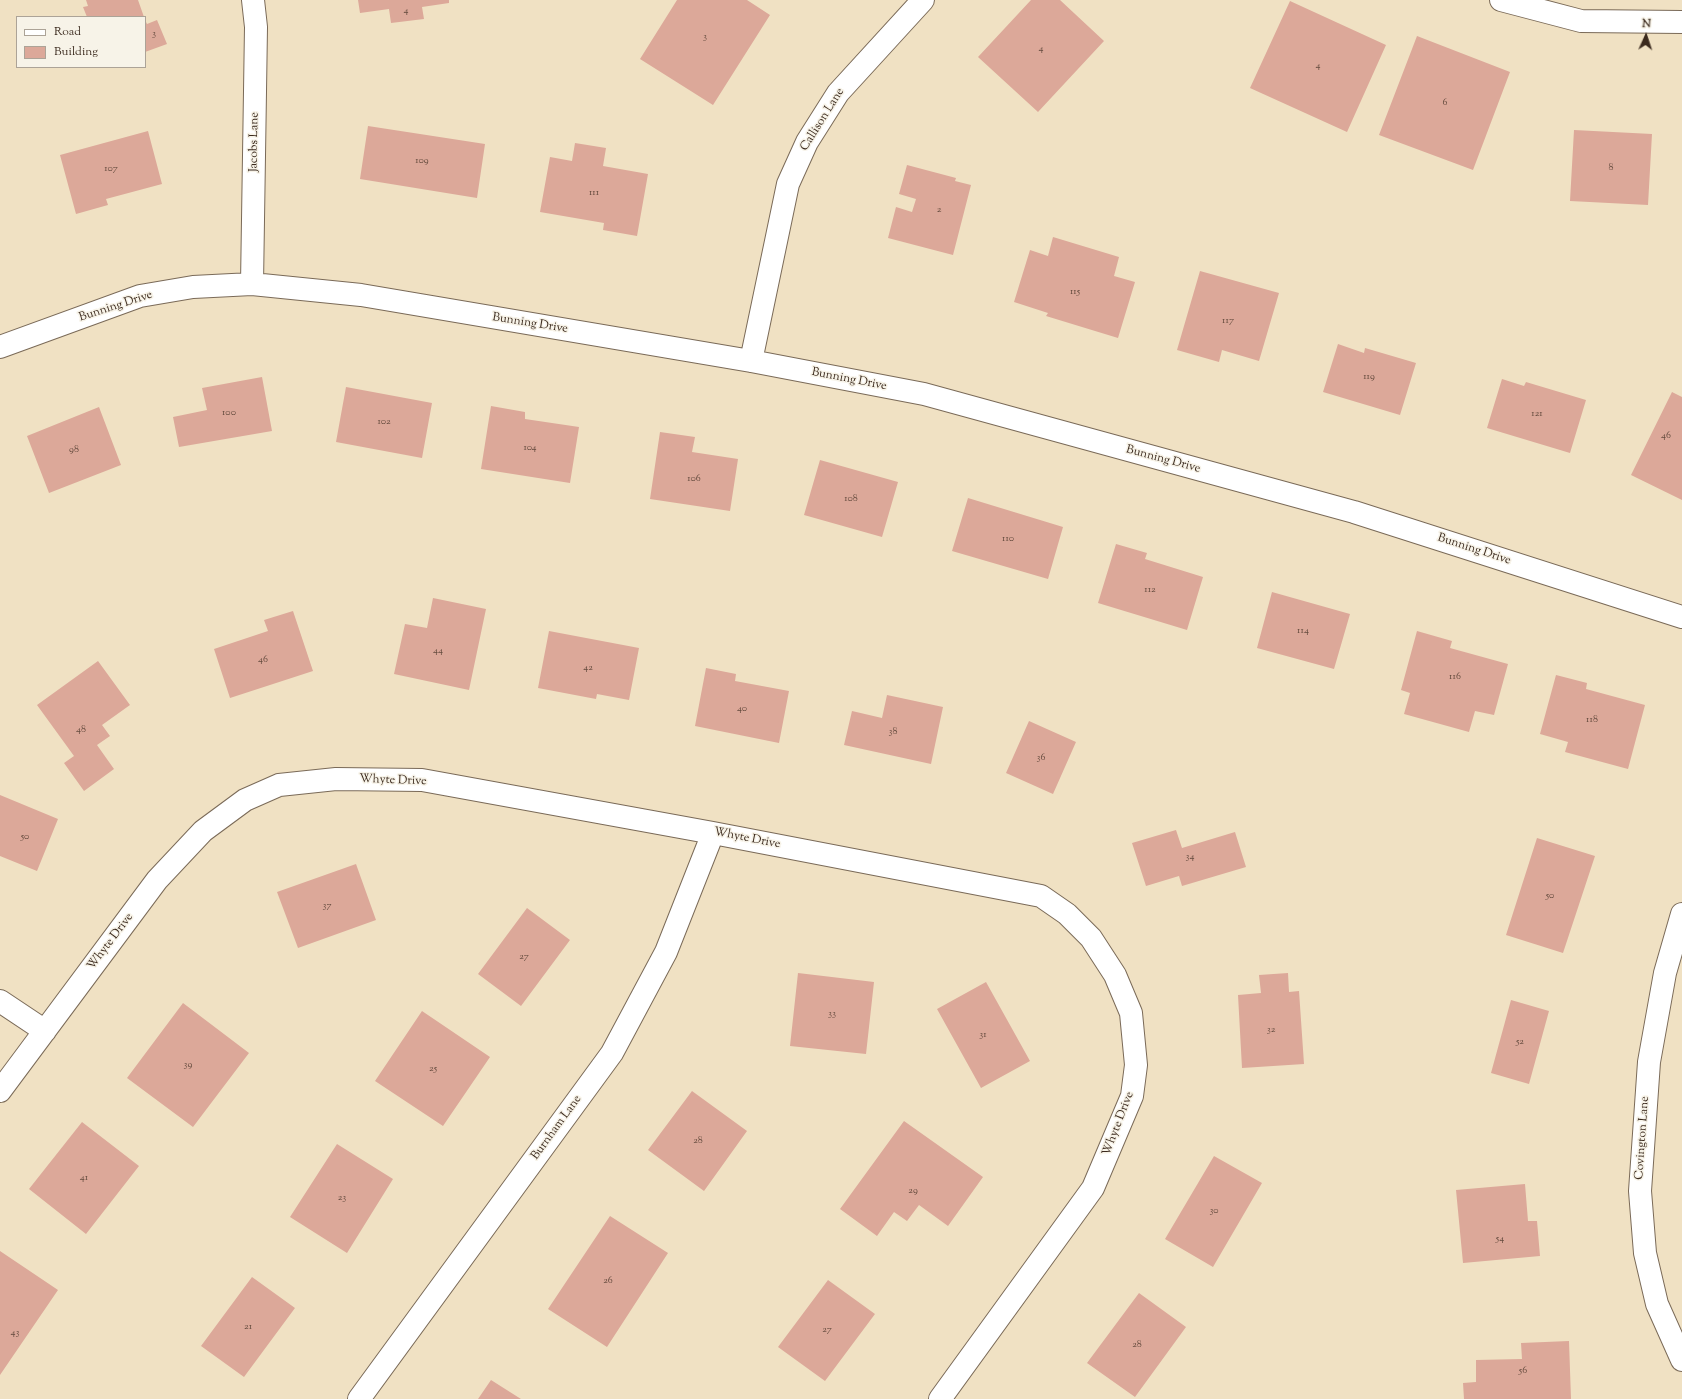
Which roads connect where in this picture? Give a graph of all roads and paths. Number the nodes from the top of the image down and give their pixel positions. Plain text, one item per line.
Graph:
1 (254, 0) edge
2 (923, 0) edge
3 (1501, 0) edge
4 (1682, 22) edge
5 (252, 284) junction
6 (0, 347) edge
7 (751, 360) junction
8 (1682, 617) edge
9 (713, 833) junction
10 (1682, 914) edge
11 (0, 1001) edge
12 (45, 1031) junction
13 (0, 1091) edge
14 (1682, 1360) edge
15 (359, 1399) edge
16 (940, 1399) edge

1 - 5 street, Jacobs Lane
2 - 7 street, Callison Lane
3 - 4 street
5 - 6 street, Bunning Drive
5 - 7 street, Bunning Drive
7 - 8 street, Bunning Drive
9 - 12 street, Whyte Drive
9 - 15 street, Burnham Lane
9 - 16 street, Whyte Drive
10 - 14 street, Covington Lane
11 - 12 street
12 - 13 street, Whyte Drive

